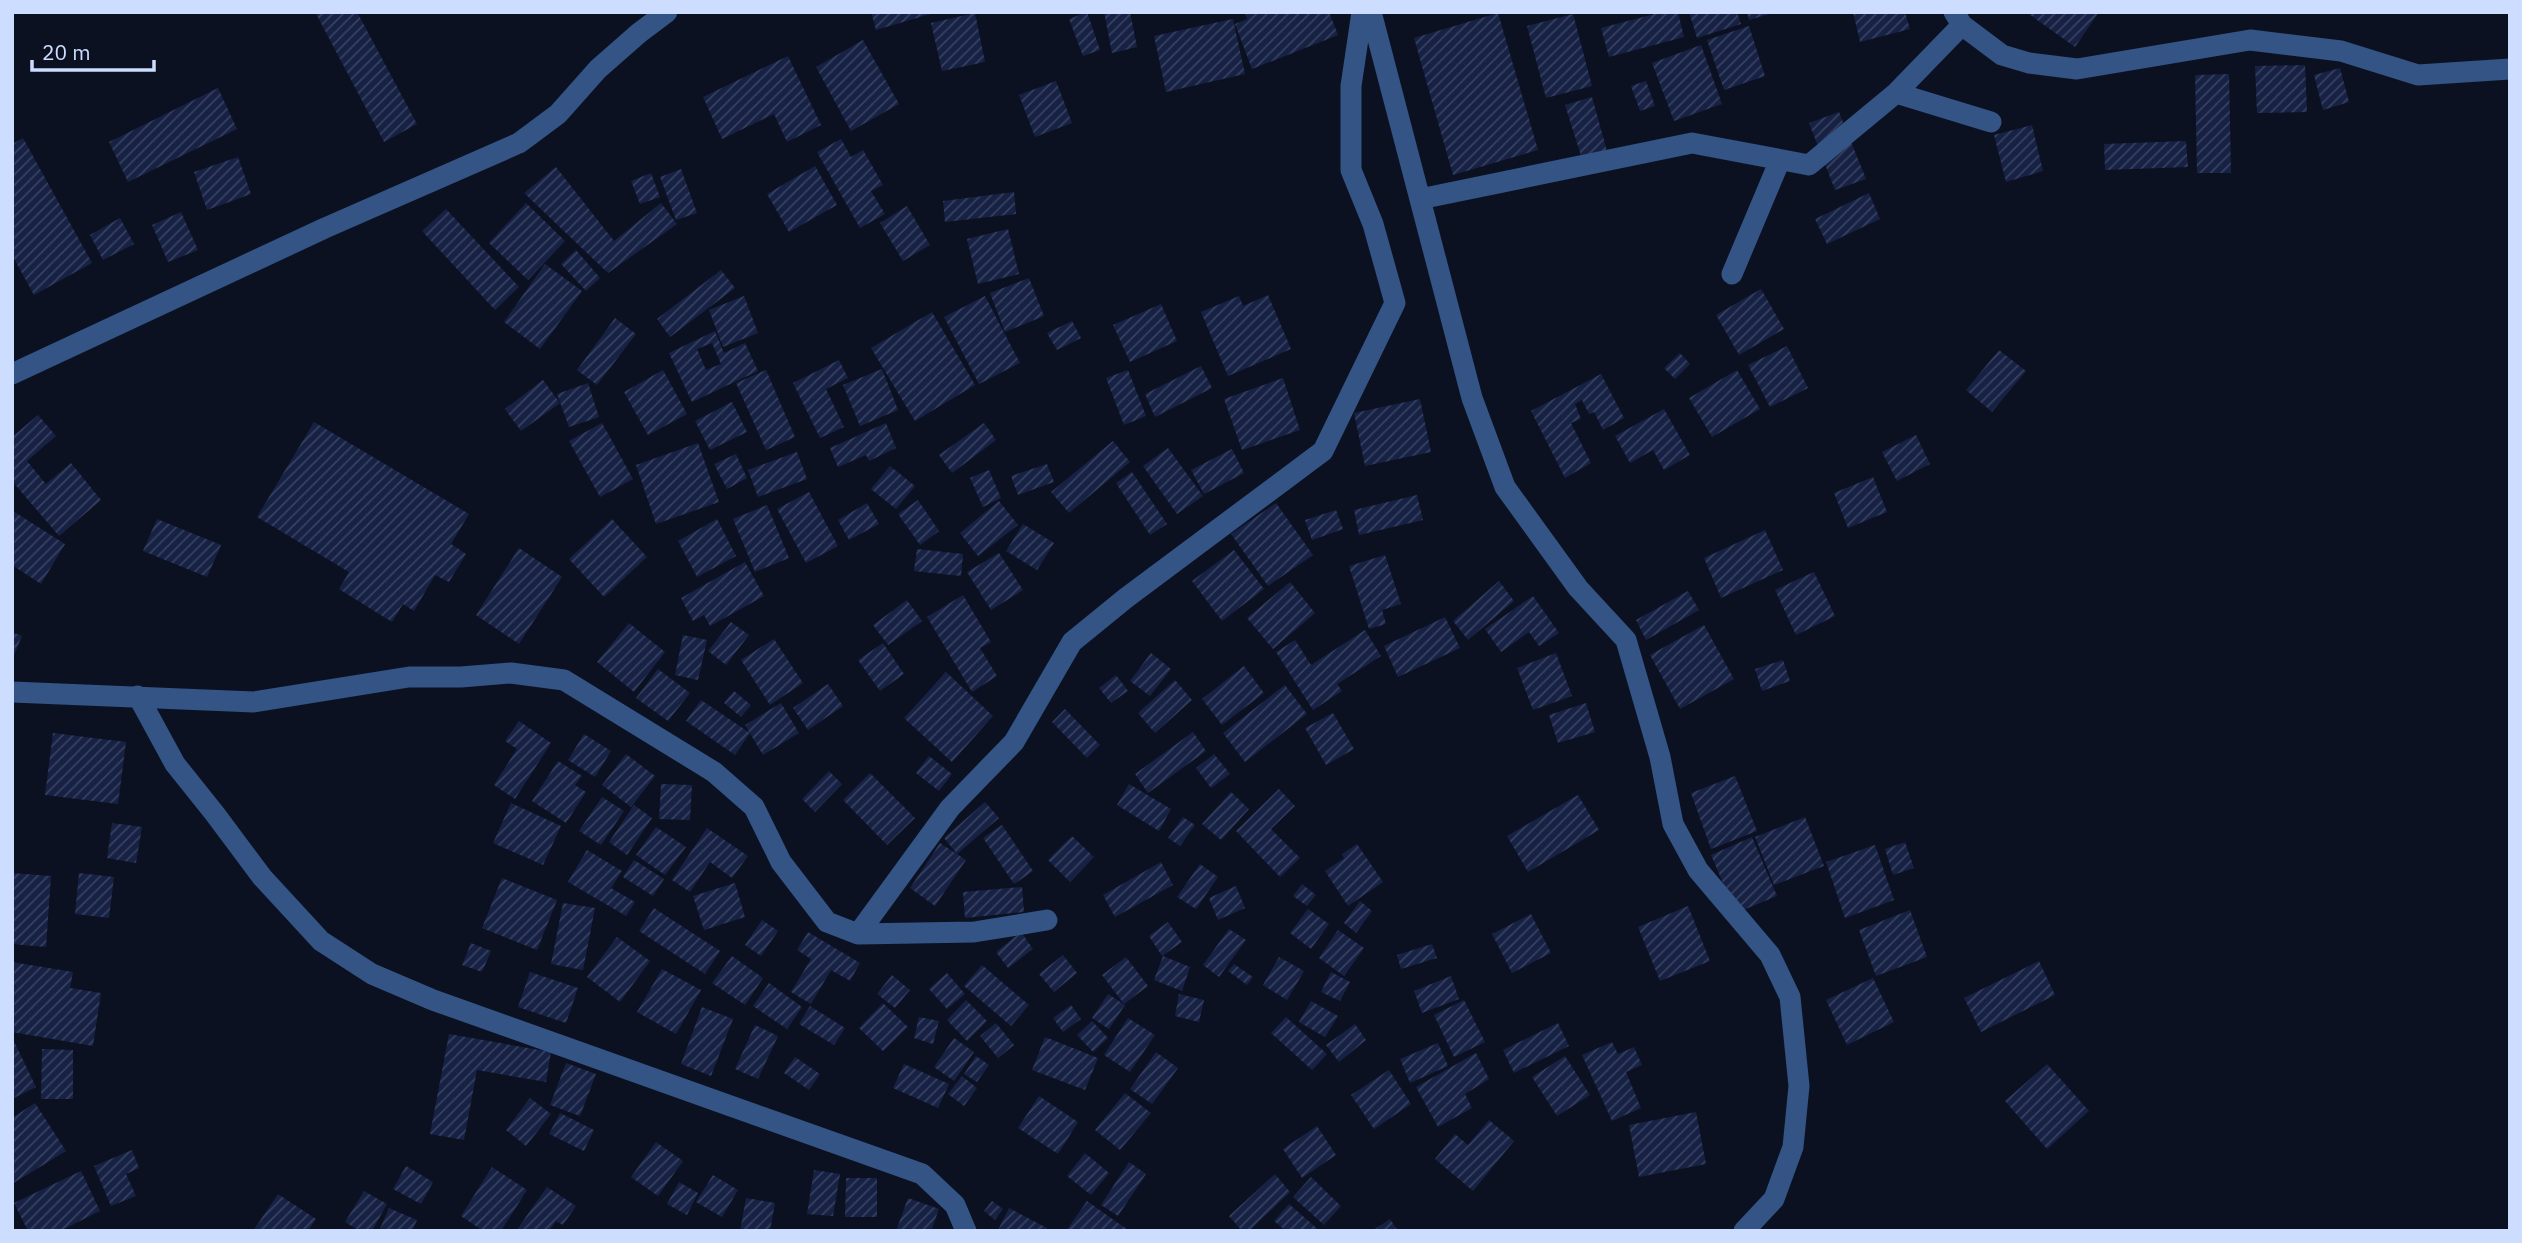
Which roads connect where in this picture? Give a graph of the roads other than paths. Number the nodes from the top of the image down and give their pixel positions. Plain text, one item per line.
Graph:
1 (667, 12) edge
2 (1362, 12) edge
3 (1371, 12) edge
4 (1958, 18) edge
5 (645, 19) edge
6 (2510, 69) edge
7 (1896, 93) junction
8 (1991, 122) dead end
9 (1780, 160) junction
10 (1420, 199) junction
11 (1732, 274) dead end
12 (12, 374) edge
13 (12, 692) edge
14 (138, 696) junction
15 (1047, 920) dead end
16 (858, 934) junction
17 (966, 1231) edge
18 (1744, 1231) edge

1 - 5 street
2 - 16 street
3 - 10 street
4 - 6 street
4 - 7 street
5 - 12 street
7 - 8 street
7 - 9 street
9 - 10 street
9 - 11 street
10 - 18 street
13 - 14 street
14 - 16 street
14 - 17 street
15 - 16 street

